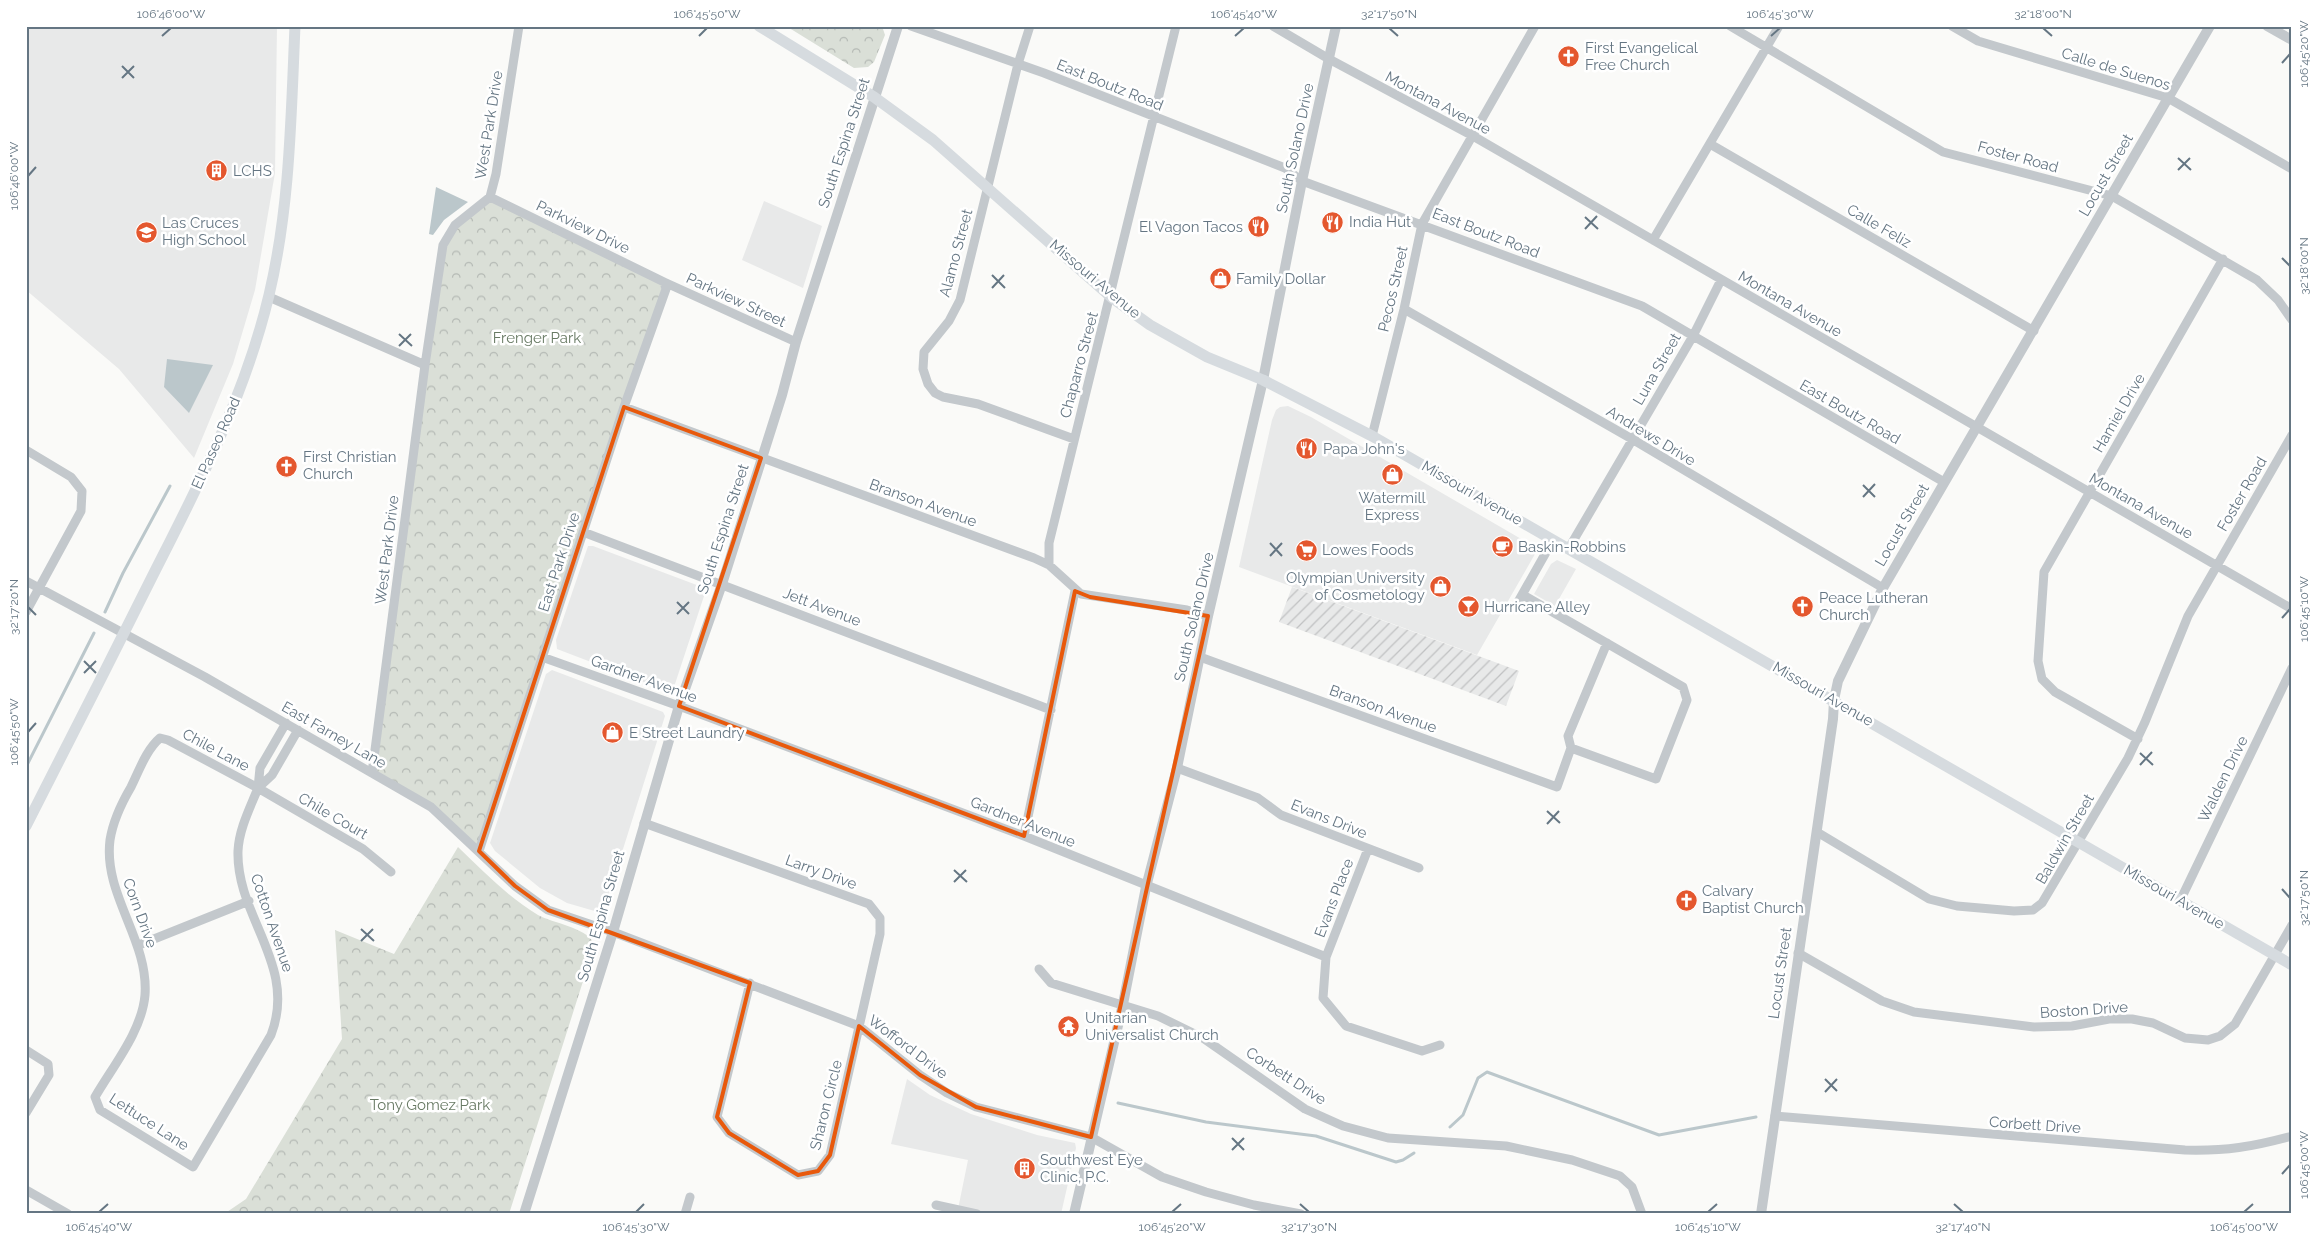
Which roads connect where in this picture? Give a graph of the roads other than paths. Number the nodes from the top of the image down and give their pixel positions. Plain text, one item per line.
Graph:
1 (295, 26) edge
2 (519, 26) edge
3 (759, 26) edge
4 (898, 26) edge
5 (911, 26) edge
6 (1030, 26) edge
7 (1176, 26) edge
8 (1273, 26) edge
9 (1336, 26) edge
10 (1535, 26) edge
11 (1730, 26) edge
12 (1779, 26) edge
13 (1952, 26) edge
14 (2210, 26) edge
15 (2267, 26) edge
16 (2292, 40) edge
17 (1767, 48) junction
18 (1329, 59) junction
19 (1018, 64) junction
20 (874, 97) junction
21 (2168, 98) junction
22 (1152, 117) junction
23 (1473, 136) junction
24 (1710, 144) junction
25 (2292, 169) edge
26 (1302, 181) junction
27 (988, 188) junction
28 (2112, 196) junction
29 (490, 197) junction
30 (1422, 224) junction
31 (1652, 240) junction
32 (2223, 259) junction
33 (1721, 280) junction
34 (664, 282) junction
35 (269, 296) junction
36 (1111, 297) junction
37 (1404, 309) junction
38 (2292, 320) edge
39 (2034, 331) junction
40 (1693, 336) junction
41 (796, 342) junction
42 (425, 365) junction
43 (1263, 380) junction
44 (624, 407) junction
45 (1978, 427) junction
46 (2292, 435) edge
47 (1372, 436) junction
48 (1074, 439) junction
49 (1632, 439) junction
50 (26, 450) edge
51 (761, 458) junction
52 (1944, 482) junction
53 (2089, 492) junction
54 (583, 532) junction
55 (1553, 540) junction
56 (1569, 548) junction
57 (1049, 565) junction
58 (2217, 566) junction
59 (26, 581) edge
60 (722, 584) junction
61 (38, 588) junction
62 (1883, 588) junction
63 (1075, 591) junction
64 (1523, 595) junction
65 (1514, 609) dead end
66 (2292, 609) edge
67 (26, 612) edge
68 (1208, 616) junction
69 (124, 633) junction
70 (1606, 643) junction
71 (542, 657) junction
72 (1200, 657) junction
73 (2292, 668) edge
74 (1834, 700) junction
75 (679, 706) junction
76 (1051, 710) junction
77 (286, 724) junction
78 (298, 730) junction
79 (160, 738) joint
80 (2138, 739) junction
81 (1571, 748) junction
82 (1177, 768) junction
83 (372, 772) junction
84 (258, 788) junction
85 (644, 823) junction
86 (26, 826) edge
87 (1817, 832) junction
88 (1024, 836) junction
89 (2080, 842) junction
90 (1368, 849) junction
91 (479, 851) junction
92 (1419, 868) dead end
93 (391, 872) dead end
94 (1146, 887) junction
95 (249, 901) junction
96 (2180, 901) junction
97 (2292, 925) edge
98 (613, 932) junction
99 (138, 945) junction
100 (1798, 953) junction
101 (2274, 955) junction
102 (1326, 958) junction
103 (2292, 965) edge
104 (1039, 969) dead end
105 (750, 983) junction
106 (1123, 1004) junction
107 (859, 1026) junction
108 (1440, 1045) dead end
109 (26, 1050) edge
110 (95, 1097) joint
111 (26, 1113) edge
112 (1775, 1116) junction
113 (2292, 1136) edge
114 (1091, 1137) junction
115 (193, 1167) joint
116 (26, 1190) edge
117 (690, 1197) dead end
118 (936, 1205) dead end
119 (68, 1214) edge
120 (524, 1214) edge
121 (685, 1214) edge
122 (977, 1214) edge
123 (1074, 1214) edge
124 (1301, 1214) edge
125 (1642, 1214) edge
126 (1761, 1214) edge

1 - 35 main road, El Paseo Road
2 - 29 street, West Park Drive
3 - 20 main road, Missouri Avenue
4 - 20 street, South Espina Street
5 - 19 street, East Boutz Road
6 - 19 street, Alamo Street
7 - 22 street, Chaparro Street
8 - 18 street, Montana Avenue
9 - 18 street, South Solano Drive
10 - 23 street, Pecos Street
11 - 17 street, Foster Road
12 - 17 street
13 - 21 street, Calle de Suenos
14 - 21 street, Locust Street
15 - 16 street
17 - 24 street
17 - 28 street, Foster Road
18 - 23 street, Montana Avenue
18 - 26 street, South Solano Drive
19 - 22 street, East Boutz Road
19 - 27 street, Alamo Street
20 - 27 main road, Missouri Avenue
20 - 41 street, South Espina Street
21 - 25 street, Calle de Suenos
21 - 28 street, Locust Street
22 - 26 street, East Boutz Road
22 - 36 street, Chaparro Street
23 - 30 street, Pecos Street
23 - 31 street, Montana Avenue
24 - 31 street
24 - 39 street, Calle Feliz
26 - 30 street, East Boutz Road
26 - 43 street, South Solano Drive
27 - 36 main road, Missouri Avenue
27 - 48 street, Alamo Street
28 - 32 street, Foster Road
28 - 39 street, Locust Street
29 - 34 street, Parkview Drive
29 - 42 street, West Park Drive
30 - 37 street, Pecos Street
30 - 40 street, East Boutz Road
31 - 33 street, Montana Avenue
32 - 38 street, Foster Road
32 - 53 street, Hamiel Drive
33 - 40 street, Luna Street
33 - 45 street, Montana Avenue
34 - 41 street, Parkview Street
34 - 44 street, East Park Drive
35 - 42 street
35 - 69 main road, El Paseo Road
36 - 43 main road, Missouri Avenue
36 - 48 street, Chaparro Street
37 - 47 street, Pecos Street
37 - 49 street, Andrews Drive
39 - 45 street, Locust Street
40 - 49 street, Luna Street
40 - 52 street, East Boutz Road
41 - 51 street, South Espina Street
42 - 83 street, West Park Drive
43 - 47 main road, Missouri Avenue
43 - 68 street, South Solano Drive
44 - 51 street, Branson Avenue
44 - 54 street, East Park Drive
45 - 52 street, Locust Street
45 - 53 street, Montana Avenue
46 - 58 street, Foster Road
47 - 55 main road, Missouri Avenue
48 - 57 street, Chaparro Street
49 - 56 street, Luna Street
49 - 62 street, Andrews Drive
50 - 61 street
51 - 57 street, Branson Avenue
51 - 60 street, South Espina Street
52 - 62 street, Locust Street
53 - 58 street, Montana Avenue
53 - 80 street, Hamiel Drive
54 - 60 street, Jett Avenue
54 - 71 street, East Park Drive
55 - 56 main road, Missouri Avenue
55 - 64 street
56 - 74 main road, Missouri Avenue
57 - 63 street, Branson Avenue
58 - 66 street, Montana Avenue
58 - 80 street, Baldwin Street
59 - 61 street, East Farney Lane
60 - 75 street, South Espina Street
60 - 76 street, Jett Avenue
61 - 67 street
61 - 69 street, East Farney Lane
62 - 74 street, Locust Street
63 - 68 street, Branson Avenue
63 - 76 street
64 - 65 street
64 - 70 street
68 - 72 street, South Solano Drive
69 - 77 street, East Farney Lane
69 - 86 main road, El Paseo Road
70 - 81 street
70 - 81 street
71 - 75 street, Gardner Avenue
71 - 91 street, East Park Drive
72 - 81 street, Branson Avenue
72 - 82 street, South Solano Drive
73 - 96 street, Walden Drive
74 - 87 street, Locust Street
74 - 89 main road, Missouri Avenue
75 - 85 street, South Espina Street
75 - 88 street, Gardner Avenue
76 - 88 street
77 - 78 street, East Farney Lane
77 - 84 street, Cotton Avenue
78 - 83 street, East Farney Lane
78 - 84 street, Cotton Avenue
79 - 84 street, Chile Lane
79 - 99 street, Corn Drive
80 - 89 street, Baldwin Street
82 - 90 street, Evans Drive
82 - 94 street, South Solano Drive
83 - 91 street, East Farney Lane
84 - 93 street, Chile Court
84 - 95 street, Cotton Avenue
85 - 98 street, South Espina Street
85 - 107 street, Larry Drive
87 - 89 street, Baldwin Street
87 - 100 street, Locust Street
88 - 94 street, Gardner Avenue
89 - 96 main road, Missouri Avenue
90 - 92 street, Evans Drive
90 - 102 street, Evans Place
91 - 98 street, East Farney Lane
94 - 102 street, Gardner Avenue
94 - 106 street, South Solano Drive
95 - 99 street
95 - 115 street, Cotton Avenue
96 - 101 main road, Missouri Avenue
97 - 101 street, Boston Drive
98 - 105 street, Wofford Drive
98 - 120 street, South Espina Street
99 - 110 street, Corn Drive
100 - 101 street, Boston Drive
100 - 112 street, Locust Street
101 - 103 main road, Missouri Avenue
102 - 108 street
104 - 106 street, Corbett Drive
105 - 107 street, Wofford Drive
105 - 107 street, Sharon Circle
106 - 114 street, South Solano Drive
106 - 125 street, Corbett Drive
107 - 114 street, Wofford Drive
109 - 111 street
110 - 115 street, Lettuce Lane
112 - 113 street, Corbett Drive
112 - 126 street, Locust Street
114 - 123 street, South Solano Drive
114 - 124 street, Wofford Drive
116 - 119 street
117 - 121 street
118 - 122 street

